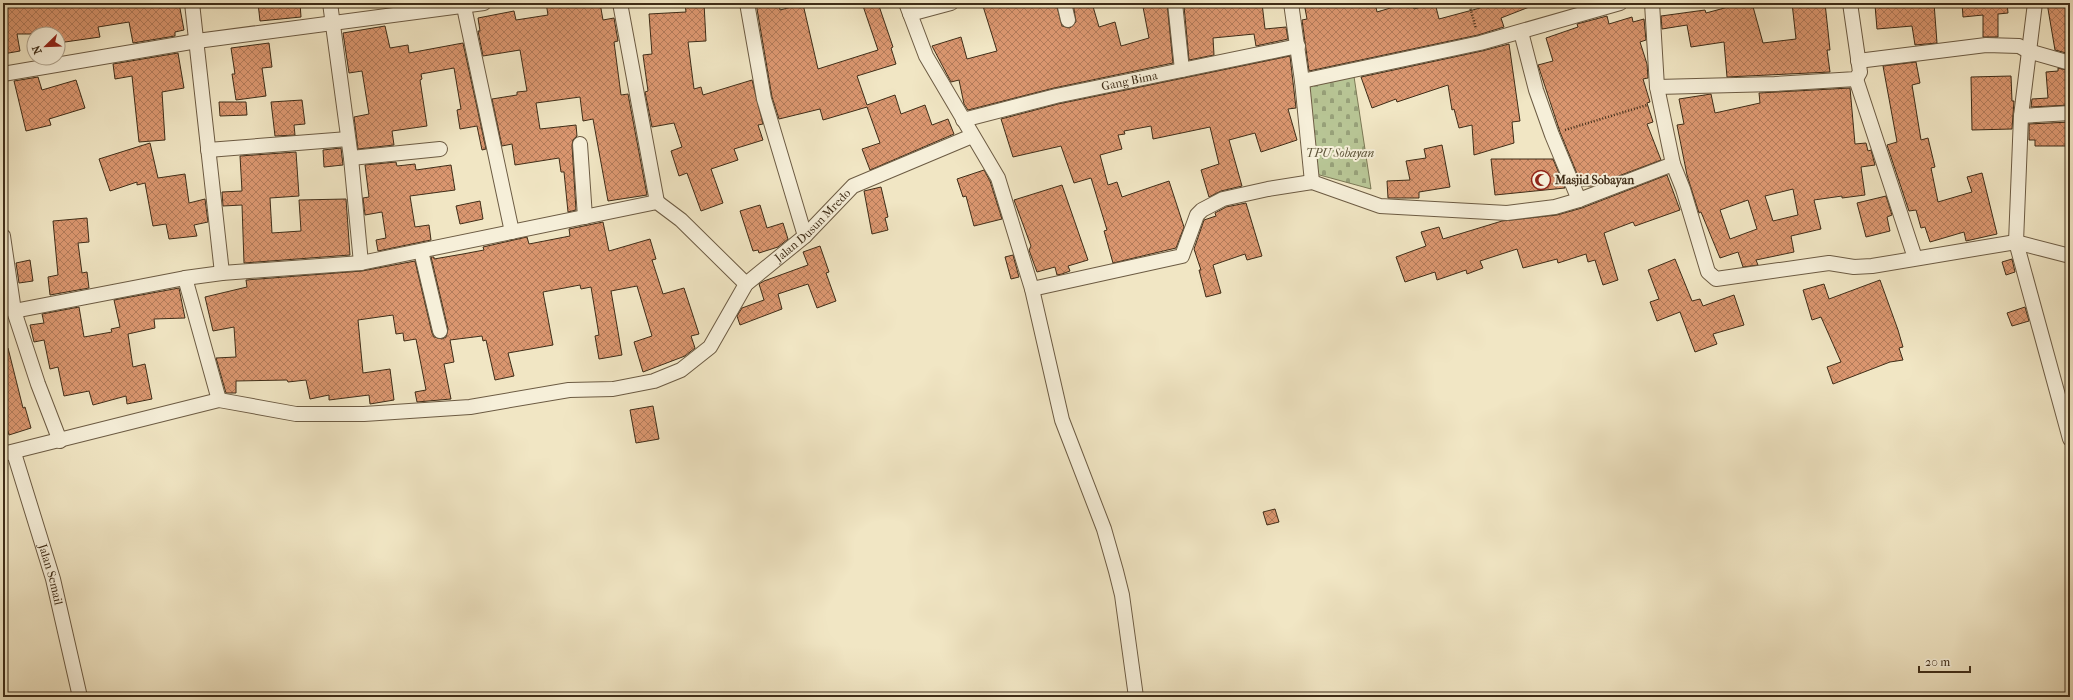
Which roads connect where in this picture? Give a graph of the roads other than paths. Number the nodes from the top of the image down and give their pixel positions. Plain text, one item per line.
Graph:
1 (192, 3) edge
2 (330, 3) edge
3 (484, 3) edge
4 (620, 3) edge
5 (747, 3) edge
6 (951, 3) edge
7 (1064, 3) edge
8 (1175, 3) edge
9 (1290, 3) edge
10 (1620, 3) edge
11 (1652, 3) edge
12 (1850, 3) edge
13 (2035, 3) edge
14 (464, 7) junction
15 (908, 9) edge
16 (1068, 20) dead end
17 (333, 24) junction
18 (1521, 32) junction
19 (197, 41) junction
20 (1298, 46) junction
21 (2028, 51) junction
22 (1858, 61) junction
23 (2070, 63) edge
24 (1182, 70) junction
25 (3, 74) edge
26 (1856, 79) junction
27 (1302, 81) junction
28 (1658, 94) junction
29 (2070, 113) edge
30 (2021, 116) junction
31 (963, 120) junction
32 (972, 136) junction
33 (348, 139) junction
34 (580, 144) dead end
35 (440, 149) dead end
36 (208, 150) junction
37 (351, 158) junction
38 (1673, 164) junction
39 (1312, 182) junction
40 (1579, 200) junction
41 (657, 202) junction
42 (585, 217) junction
43 (512, 232) junction
44 (3, 236) edge
45 (805, 236) junction
46 (2016, 242) junction
47 (421, 251) junction
48 (2070, 256) edge
49 (1915, 258) junction
50 (361, 263) junction
51 (222, 273) junction
52 (186, 278) junction
53 (746, 284) junction
54 (1032, 289) junction
55 (14, 311) junction
56 (440, 331) dead end
57 (219, 400) junction
58 (2070, 439) edge
59 (60, 441) junction
60 (8, 454) edge
61 (80, 697) edge
62 (1136, 697) edge

1 - 19 street
2 - 17 street
3 - 14 street
4 - 41 street
5 - 45 street
6 - 15 street
7 - 16 street
8 - 24 street
9 - 20 street
10 - 18 street
11 - 28 street
12 - 22 street
13 - 21 street
14 - 17 street
14 - 43 street
15 - 31 street
17 - 19 street
17 - 33 street
18 - 27 street
18 - 40 street
19 - 25 street
19 - 36 street
20 - 24 street, Gang Bima
20 - 27 street
21 - 22 street
21 - 23 street
21 - 30 street
22 - 26 street
24 - 31 street, Gang Bima
26 - 28 street
26 - 49 street
27 - 39 street
28 - 38 street
29 - 30 street
30 - 46 street
31 - 32 street
32 - 45 street, Jalan Dusun Mredo
32 - 54 street
33 - 36 street
33 - 37 street
34 - 42 street
35 - 37 street
36 - 51 street
37 - 50 street
38 - 40 street
38 - 49 street
39 - 40 street
39 - 54 street
41 - 42 street
41 - 53 street
42 - 43 street
43 - 47 street
44 - 55 street
45 - 53 street, Jalan Dusun Mredo
46 - 48 street
46 - 49 street
46 - 58 street
47 - 50 street
47 - 56 street
50 - 51 street
51 - 52 street
52 - 55 street
52 - 57 street
53 - 57 street, Jalan Dusun Mredo
54 - 62 street
55 - 59 street
57 - 59 street
59 - 60 street
60 - 61 street, Jalan Semail

